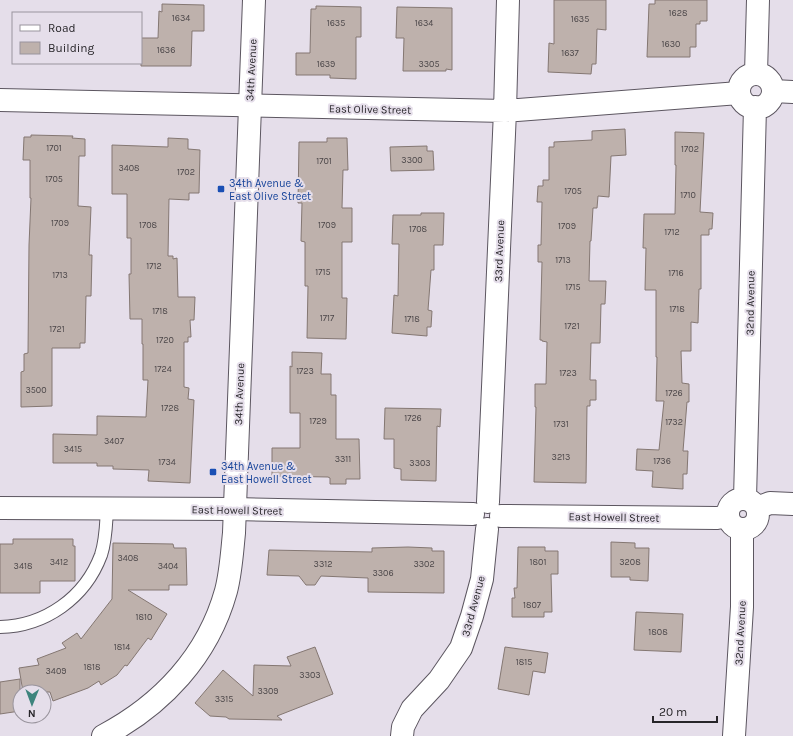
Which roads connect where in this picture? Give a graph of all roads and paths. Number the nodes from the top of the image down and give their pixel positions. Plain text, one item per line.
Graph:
1 (254, 0) edge
2 (508, 0) edge
3 (758, 0) edge
4 (756, 74) junction
5 (783, 92) edge
6 (739, 93) junction
7 (0, 100) edge
8 (249, 106) junction
9 (755, 107) junction
10 (505, 112) junction
11 (751, 503) junction
12 (793, 504) edge
13 (0, 508) edge
14 (107, 509) junction
15 (234, 510) junction
16 (487, 515) junction
17 (735, 522) junction
18 (0, 627) edge
19 (103, 736) edge
20 (402, 736) edge
21 (734, 736) edge

1 - 8 street, 34th Avenue
2 - 10 street, 33rd Avenue
3 - 4 street
4 - 5 street
4 - 6 street
5 - 9 street
6 - 9 street
6 - 10 street, East Olive Street
7 - 8 street, East Olive Street
8 - 10 street, East Olive Street
8 - 15 street, 34th Avenue
9 - 11 street, 32nd Avenue
10 - 16 street, 33rd Avenue
11 - 12 street
11 - 17 street, 32nd Avenue
13 - 14 street, East Howell Street
14 - 15 street, East Howell Street
14 - 18 lane
15 - 16 street, East Howell Street
15 - 19 street, 34th Avenue
16 - 17 street, East Howell Street
16 - 20 street, 33rd Avenue
17 - 21 street, 32nd Avenue

